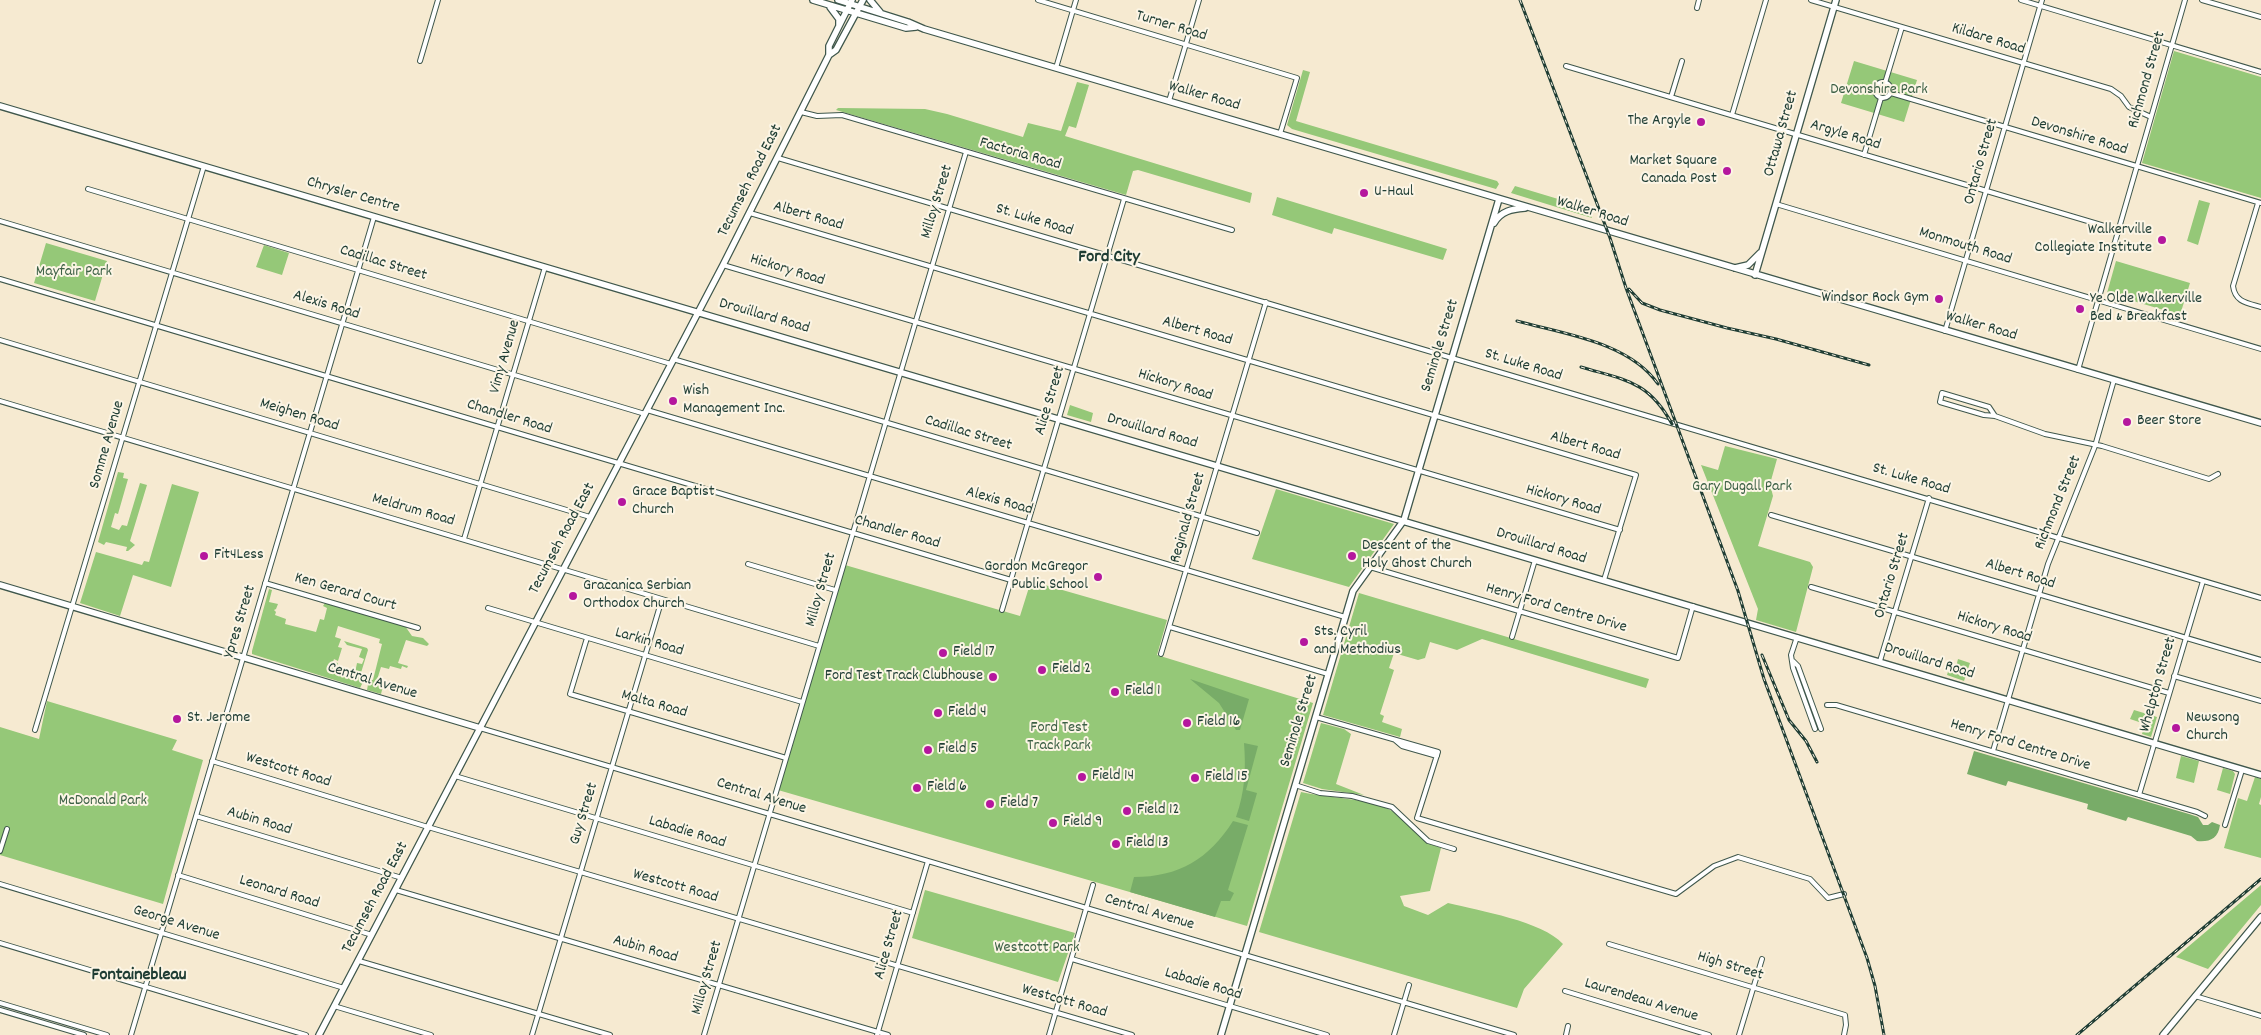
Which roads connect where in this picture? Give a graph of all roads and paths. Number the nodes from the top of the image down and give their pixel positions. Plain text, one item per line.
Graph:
1 (438, 0) edge
2 (813, 0) edge
3 (838, 0) edge
4 (863, 0) edge
5 (870, 0) edge
6 (1038, 0) edge
7 (1076, 0) edge
8 (1199, 0) edge
9 (1699, 0) edge
10 (1766, 0) edge
11 (1811, 0) edge
12 (1836, 0) edge
13 (2022, 0) edge
14 (2042, 0) edge
15 (2185, 0) edge
16 (2202, 0) edge
17 (851, 2) edge
18 (829, 5) junction
19 (2041, 6) junction
20 (859, 7) junction
21 (1834, 7) junction
22 (1697, 8) dead end
23 (1073, 10) junction
24 (846, 11) junction
25 (882, 13) junction
26 (855, 14) junction
27 (2261, 17) edge
28 (838, 27) junction
29 (916, 27) junction
30 (1902, 27) junction
31 (1186, 44) junction
32 (2171, 46) junction
33 (829, 55) junction
34 (420, 61) dead end
35 (1682, 61) dead end
36 (2024, 64) junction
37 (1566, 66) dead end
38 (1056, 68) junction
39 (2261, 72) edge
40 (1885, 83) junction
41 (1891, 92) junction
42 (1671, 97) junction
43 (1881, 98) junction
44 (1169, 101) junction
45 (0, 106) edge
46 (801, 112) junction
47 (1732, 115) junction
48 (2151, 117) junction
49 (2005, 128) junction
50 (1280, 134) junction
51 (1796, 134) junction
52 (966, 152) junction
53 (1864, 155) junction
54 (778, 158) junction
55 (204, 166) junction
56 (2136, 167) junction
57 (88, 189) dead end
58 (1987, 191) junction
59 (1124, 199) junction
60 (1500, 199) junction
61 (2259, 203) edge
62 (1776, 204) junction
63 (949, 208) junction
64 (1529, 208) junction
65 (750, 212) junction
66 (374, 216) junction
67 (188, 219) junction
68 (1, 222) edge
69 (1492, 226) junction
70 (0, 227) edge
71 (1232, 230) dead end
72 (2118, 230) junction
73 (1763, 249) junction
74 (1107, 255) junction
75 (1966, 261) junction
76 (723, 265) junction
77 (932, 266) junction
78 (545, 267) junction
79 (1732, 268) junction
80 (359, 270) junction
81 (172, 273) junction
82 (1755, 275) junction
83 (0, 279) edge
84 (2098, 301) junction
85 (1266, 302) junction
86 (2261, 307) edge
87 (697, 312) junction
88 (1090, 313) junction
89 (529, 321) junction
90 (915, 322) junction
91 (343, 324) junction
92 (156, 326) junction
93 (1945, 331) junction
94 (0, 340) edge
95 (2261, 349) edge
96 (1452, 358) junction
97 (1248, 360) junction
98 (672, 361) junction
99 (1074, 369) junction
100 (2078, 370) junction
101 (900, 371) junction
102 (513, 375) junction
103 (327, 376) junction
104 (2114, 380) junction
105 (140, 381) junction
106 (0, 401) edge
107 (646, 412) junction
108 (1435, 415) junction
109 (1232, 416) junction
110 (1995, 416) junction
111 (1059, 418) junction
112 (885, 422) junction
113 (2261, 423) edge
114 (498, 427) junction
115 (310, 432) junction
116 (123, 438) junction
117 (2095, 446) junction
118 (618, 463) junction
119 (1217, 465) junction
120 (1044, 470) junction
121 (1418, 471) junction
122 (2218, 474) dead end
123 (869, 476) junction
124 (481, 483) junction
125 (294, 489) junction
126 (1929, 498) junction
127 (1771, 515) dead end
128 (590, 517) junction
129 (1203, 517) junction
130 (1404, 520) junction
131 (1028, 523) junction
132 (1620, 530) junction
133 (852, 533) junction
134 (1257, 533) dead end
135 (2058, 537) junction
136 (464, 539) junction
137 (1912, 556) junction
138 (1535, 560) junction
139 (748, 564) dead end
140 (1370, 566) junction
141 (563, 569) junction
142 (1187, 570) junction
143 (1011, 580) junction
144 (1604, 580) junction
145 (2202, 581) junction
146 (266, 583) junction
147 (0, 585) edge
148 (1811, 587) dead end
149 (835, 590) junction
150 (2040, 594) junction
151 (2261, 598) edge
152 (662, 599) junction
153 (72, 606) junction
154 (1693, 606) junction
155 (488, 608) dead end
156 (1002, 610) dead end
157 (1520, 611) junction
158 (1895, 612) junction
159 (1345, 617) junction
160 (535, 623) junction
161 (1170, 627) junction
162 (418, 628) dead end
163 (1512, 637) dead end
164 (1798, 637) junction
165 (2186, 637) junction
166 (587, 638) junction
167 (819, 646) junction
168 (2023, 650) junction
169 (1161, 654) dead end
170 (645, 655) junction
171 (243, 658) junction
172 (2261, 660) edge
173 (1793, 661) junction
174 (1880, 661) junction
175 (1328, 674) junction
176 (2174, 676) junction
177 (2169, 693) junction
178 (2008, 700) junction
179 (802, 702) junction
180 (2261, 702) edge
181 (1827, 705) dead end
182 (628, 711) junction
183 (1316, 716) junction
184 (480, 728) junction
185 (1814, 729) dead end
186 (1821, 729) dead end
187 (36, 730) dead end
188 (2155, 743) junction
189 (1993, 751) junction
190 (786, 758) junction
191 (212, 761) junction
192 (612, 767) junction
193 (2242, 770) junction
194 (2261, 775) edge
195 (455, 776) junction
196 (1295, 785) junction
197 (2139, 795) junction
198 (769, 814) junction
199 (196, 816) junction
200 (2204, 816) dead end
201 (596, 819) junction
202 (2226, 825) dead end
203 (428, 827) junction
204 (7, 829) dead end
205 (1454, 849) dead end
206 (0, 851) edge
207 (928, 861) junction
208 (754, 866) junction
209 (580, 872) junction
210 (178, 875) junction
211 (402, 878) junction
212 (0, 884) edge
213 (1094, 885) dead end
214 (396, 890) junction
215 (1844, 894) dead end
216 (1087, 909) junction
217 (913, 913) junction
218 (2261, 917) edge
219 (738, 919) junction
220 (162, 933) junction
221 (372, 935) junction
222 (561, 938) junction
223 (0, 943) edge
224 (1609, 944) dead end
225 (1244, 956) junction
226 (1072, 959) junction
227 (1762, 959) dead end
228 (359, 960) junction
229 (898, 966) junction
230 (719, 985) junction
231 (1409, 985) dead end
232 (146, 986) junction
233 (1753, 987) junction
234 (344, 988) junction
235 (1565, 991) dead end
236 (2195, 996) junction
237 (1404, 1002) junction
238 (0, 1003) edge
239 (334, 1006) junction
240 (1229, 1006) junction
241 (0, 1010) edge
242 (1056, 1012) junction
243 (538, 1014) junction
244 (2261, 1016) edge
245 (1568, 1026) dead end
246 (878, 1034) edge
247 (84, 1035) edge
248 (107, 1035) edge
249 (131, 1035) edge
250 (306, 1035) edge
251 (319, 1035) edge
252 (432, 1035) edge
253 (532, 1035) edge
254 (610, 1035) edge
255 (704, 1035) edge
256 (888, 1035) edge
257 (1049, 1035) edge
258 (1132, 1035) edge
259 (1221, 1035) edge
260 (1327, 1035) edge
261 (1394, 1035) edge
262 (1514, 1035) edge
263 (1566, 1035) edge
264 (1710, 1035) edge
265 (1739, 1035) edge
266 (1844, 1035) edge
267 (2163, 1035) edge

1 - 34 street
2 - 18 street, Walker Road
3 - 17 street, Walker Road
4 - 20 street, Tecumseh Road East
5 - 25 street
6 - 23 street, Turner Road
7 - 23 street
8 - 31 street
9 - 22 street
10 - 47 street
11 - 21 street, Kildare Road
12 - 21 street, Ottawa Street
13 - 19 street
14 - 19 street, Ontario Street
15 - 32 street, Richmond Street
16 - 27 street
17 - 20 street, Walker Road
17 - 24 street, Tecumseh Road East
18 - 24 street, Walker Road
18 - 28 street
19 - 32 street
19 - 36 street, Ontario Street
20 - 25 street, Walker Road
20 - 26 street, Tecumseh Road East
21 - 30 street, Kildare Road
21 - 51 street, Ottawa Street
23 - 31 street, Turner Road
23 - 38 street
24 - 26 street, Walker Road
24 - 28 street, Tecumseh Road East
25 - 29 street, Walker Road
26 - 29 street, Walker Road
26 - 33 street, Tecumseh Road East
28 - 33 street, Tecumseh Road East
29 - 38 street, Walker Road
30 - 36 street, Kildare Road
30 - 40 street
31 - 44 street
31 - 50 street, Turner Road
32 - 39 street
32 - 48 street, Richmond Street
33 - 46 street, Tecumseh Road East
35 - 42 street
36 - 48 street, Kildare Road
36 - 49 street, Ontario Street
37 - 42 street, Argyle Road
38 - 44 street, Walker Road
40 - 41 street
40 - 43 street
41 - 43 street
41 - 49 street, Devonshire Road
42 - 47 street, Argyle Road
43 - 53 street
44 - 50 street, Walker Road
45 - 55 street, Chrysler Centre
46 - 52 street, Factoria Road
46 - 54 street, Tecumseh Road East
47 - 51 street, Argyle Road
48 - 56 street, Richmond Street
49 - 56 street, Devonshire Road
49 - 58 street, Ontario Street
50 - 60 street, Walker Road
51 - 53 street, Argyle Road
51 - 62 street, Ottawa Street
52 - 59 street, Factoria Road
52 - 63 street, Milloy Street
53 - 58 street, Argyle Road
54 - 63 street, St. Luke Road
54 - 65 street, Tecumseh Road East
55 - 66 street, Chrysler Centre
55 - 67 street, Somme Avenue
56 - 61 street, Devonshire Road
56 - 72 street, Richmond Street
57 - 67 street, Cadillac Street
58 - 72 street, Argyle Road
58 - 75 street, Ontario Street
59 - 71 street, Factoria Road
59 - 74 street, Alice Street
60 - 64 street, Walker Road
60 - 69 street, Seminole Street
61 - 86 street
62 - 73 street, Ottawa Street
62 - 75 street, Monmouth Road
63 - 74 street, St. Luke Road
63 - 77 street, Milloy Street
64 - 69 street
64 - 79 street, Walker Road
65 - 76 street, Tecumseh Road East
65 - 77 street, Albert Road
66 - 78 street, Chrysler Centre
66 - 80 street, Ypres Street
67 - 80 street, Cadillac Street
67 - 81 street, Somme Avenue
68 - 70 street
68 - 81 street, Alexis Road
69 - 96 street, Seminole Street
72 - 84 street, Richmond Street
73 - 79 street
73 - 82 street, Ottawa Street
74 - 85 street, St. Luke Road
74 - 88 street, Alice Street
75 - 84 street, Monmouth Road
75 - 93 street, Ontario Street
76 - 87 street, Tecumseh Road East
76 - 90 street, Hickory Road
77 - 88 street, Albert Road
77 - 90 street, Milloy Street
78 - 87 street, Chrysler Centre
78 - 89 street, Vimy Avenue
79 - 82 street, Walker Road
80 - 89 street, Cadillac Street
80 - 91 street, Ypres Street
81 - 91 street, Alexis Road
81 - 92 street, Somme Avenue
82 - 93 street, Walker Road
83 - 92 street, Chandler Road
84 - 95 street, Monmouth Road
84 - 100 street, Richmond Street
85 - 96 street, St. Luke Road
85 - 97 street, Reginald Street
87 - 98 street, Tecumseh Road East
87 - 101 street, Drouillard Road
88 - 97 street, Albert Road
88 - 99 street, Alice Street
89 - 98 street, Cadillac Street
89 - 102 street, Vimy Avenue
90 - 99 street, Hickory Road
90 - 101 street, Milloy Street
91 - 102 street, Alexis Road
91 - 103 street, Ypres Street
92 - 103 street, Chandler Road
92 - 105 street, Somme Avenue
93 - 100 street, Walker Road
94 - 105 street, Meighen Road
96 - 108 street, Seminole Street
96 - 126 street, St. Luke Road
97 - 108 street, Albert Road
97 - 109 street, Reginald Street
98 - 107 street, Tecumseh Road East
98 - 112 street, Cadillac Street
99 - 109 street, Hickory Road
99 - 111 street, Alice Street
100 - 104 street, Walker Road
101 - 111 street, Drouillard Road
101 - 112 street, Milloy Street
102 - 107 street, Alexis Road
102 - 114 street, Vimy Avenue
103 - 114 street, Chandler Road
103 - 115 street, Ypres Street
104 - 113 street, Walker Road
104 - 117 street, Richmond Street
105 - 115 street, Meighen Road
105 - 116 street, Somme Avenue
106 - 116 street, Meldrum Road
107 - 118 street, Tecumseh Road East
107 - 123 street, Alexis Road
108 - 121 street, Seminole Street
108 - 132 street, Albert Road
109 - 119 street, Reginald Street
109 - 121 street, Hickory Road
110 - 110 street
110 - 117 street
111 - 119 street, Drouillard Road
111 - 120 street, Alice Street
112 - 120 street, Cadillac Street
112 - 123 street, Milloy Street
114 - 118 street, Chandler Road
114 - 124 street, Vimy Avenue
115 - 124 street, Meighen Road
115 - 125 street, Ypres Street
116 - 125 street, Meldrum Road
116 - 153 street, Somme Avenue
117 - 122 street
117 - 135 street, Richmond Street
118 - 128 street, Tecumseh Road East
118 - 133 street, Chandler Road
119 - 129 street, Reginald Street
119 - 130 street, Drouillard Road
120 - 129 street, Cadillac Street
120 - 131 street, Alice Street
121 - 130 street, Seminole Street
121 - 132 street, Hickory Road
123 - 131 street, Alexis Road
123 - 133 street, Milloy Street
124 - 128 street, Meighen Road
124 - 136 street, Vimy Avenue
125 - 136 street, Meldrum Road
125 - 146 street, Ypres Street
126 - 135 street, St. Luke Road
126 - 137 street, Ontario Street
127 - 137 street, Albert Road
128 - 141 street, Tecumseh Road East
129 - 134 street, Cadillac Street
129 - 142 street, Reginald Street
130 - 138 street, Drouillard Road
130 - 140 street, Seminole Street
131 - 142 street, Alexis Road
131 - 143 street, Alice Street
132 - 144 street
133 - 143 street, Chandler Road
133 - 149 street, Milloy Street
135 - 145 street, St. Luke Road
135 - 150 street, Richmond Street
136 - 141 street, Meldrum Road
137 - 150 street, Albert Road
137 - 158 street, Ontario Street
138 - 144 street, Drouillard Road
138 - 157 street
139 - 149 street
140 - 157 street, Henry Ford Centre Drive
140 - 159 street, Seminole Street
141 - 152 street, Meldrum Road
141 - 160 street, Tecumseh Road East
142 - 159 street, Alexis Road
142 - 161 street, Reginald Street
143 - 156 street, Alice Street
144 - 154 street, Drouillard Road
145 - 151 street, St. Luke Road
145 - 165 street, Whelpton Street
146 - 162 street, Ken Gerard Court
146 - 171 street, Ypres Street
147 - 153 street, Central Avenue
148 - 158 street, Hickory Road
149 - 167 street, Milloy Street
150 - 165 street, Albert Road
150 - 168 street, Richmond Street
152 - 167 street, Meldrum Road
152 - 170 street, Guy Street
153 - 171 street, Central Avenue
153 - 187 street, Somme Avenue
154 - 157 street, Henry Ford Centre Drive
154 - 164 street, Drouillard Road
155 - 160 street, Larkin Road
157 - 163 street
158 - 168 street, Hickory Road
158 - 174 street, Ontario Street
159 - 175 street, Seminole Street
160 - 166 street, Larkin Road
160 - 184 street, Tecumseh Road East
161 - 169 street, Reginald Street
161 - 175 street
164 - 173 street
164 - 174 street, Drouillard Road
165 - 172 street, Albert Road
165 - 176 street, Whelpton Street
166 - 170 street, Larkin Road
166 - 182 street, Malta Road
167 - 179 street, Milloy Street
168 - 177 street, Hickory Road
168 - 178 street, Richmond Street
170 - 179 street, Larkin Road
170 - 182 street, Guy Street
171 - 184 street, Central Avenue
171 - 191 street, Ypres Street
173 - 185 street
173 - 186 street
174 - 178 street, Drouillard Road
175 - 183 street, Seminole Street
176 - 177 street, Whelpton Street
176 - 180 street
177 - 188 street, Whelpton Street
178 - 188 street, Drouillard Road
178 - 189 street, Richmond Street
179 - 190 street, Milloy Street
181 - 189 street, Henry Ford Centre Drive
182 - 190 street, Malta Road
182 - 192 street, Guy Street
183 - 196 street, Seminole Street
183 - 215 street
184 - 192 street, Central Avenue
184 - 195 street, Tecumseh Road East
188 - 193 street, Drouillard Road
188 - 197 street, Whelpton Street
189 - 197 street, Henry Ford Centre Drive
190 - 198 street, Milloy Street
191 - 199 street, Ypres Street
191 - 203 street, Westcott Road
192 - 198 street, Central Avenue
192 - 201 street, Guy Street
193 - 194 street, Drouillard Road
193 - 202 street
195 - 201 street, Labadie Road
195 - 203 street, Tecumseh Road East
196 - 205 street
196 - 225 street, Seminole Street
197 - 200 street, Henry Ford Centre Drive
198 - 207 street, Central Avenue
198 - 208 street, Milloy Street
199 - 210 street, Ypres Street
199 - 211 street, Aubin Road
201 - 208 street, Labadie Road
201 - 209 street, Guy Street
203 - 209 street, Westcott Road
203 - 211 street, Tecumseh Road East
204 - 206 street
207 - 216 street, Central Avenue
207 - 217 street, Alice Street
208 - 217 street, Labadie Road
208 - 219 street, Milloy Street
209 - 219 street, Westcott Road
209 - 222 street, Guy Street
210 - 220 street, Ypres Street
210 - 221 street, Leonard Road
211 - 214 street, Tecumseh Road East
212 - 220 street, George Avenue
213 - 216 street
214 - 221 street, Tecumseh Road East
214 - 222 street, Aubin Road
216 - 225 street, Central Avenue
216 - 226 street
217 - 229 street, Alice Street
218 - 236 street
219 - 229 street, Westcott Road
219 - 230 street, Milloy Street
220 - 232 street, Ypres Street
220 - 234 street, George Avenue
221 - 228 street, Tecumseh Road East
222 - 230 street, Aubin Road
222 - 243 street, Guy Street
223 - 232 street
224 - 233 street, High Street
225 - 237 street, Central Avenue
225 - 240 street, Seminole Street
226 - 240 street, Labadie Road
226 - 242 street
227 - 233 street
228 - 234 street, Tecumseh Road East
228 - 243 street
229 - 242 street, Westcott Road
229 - 246 street, Alice Street
230 - 246 street, Aubin Road
230 - 255 street, Milloy Street
231 - 237 street
232 - 249 street, Ypres Street
232 - 250 street
233 - 265 street
233 - 266 street, High Street
234 - 239 street, Tecumseh Road East
235 - 264 street, Laurendeau Avenue
236 - 244 street
236 - 267 street
237 - 261 street
237 - 262 street, Central Avenue
238 - 248 street
239 - 251 street, Tecumseh Road East
239 - 252 street
240 - 259 street, Seminole Street
240 - 260 street, Labadie Road
241 - 247 street
242 - 257 street
242 - 258 street, Westcott Road
243 - 253 street, Guy Street
243 - 254 street
245 - 263 street
246 - 256 street, Aubin Road

